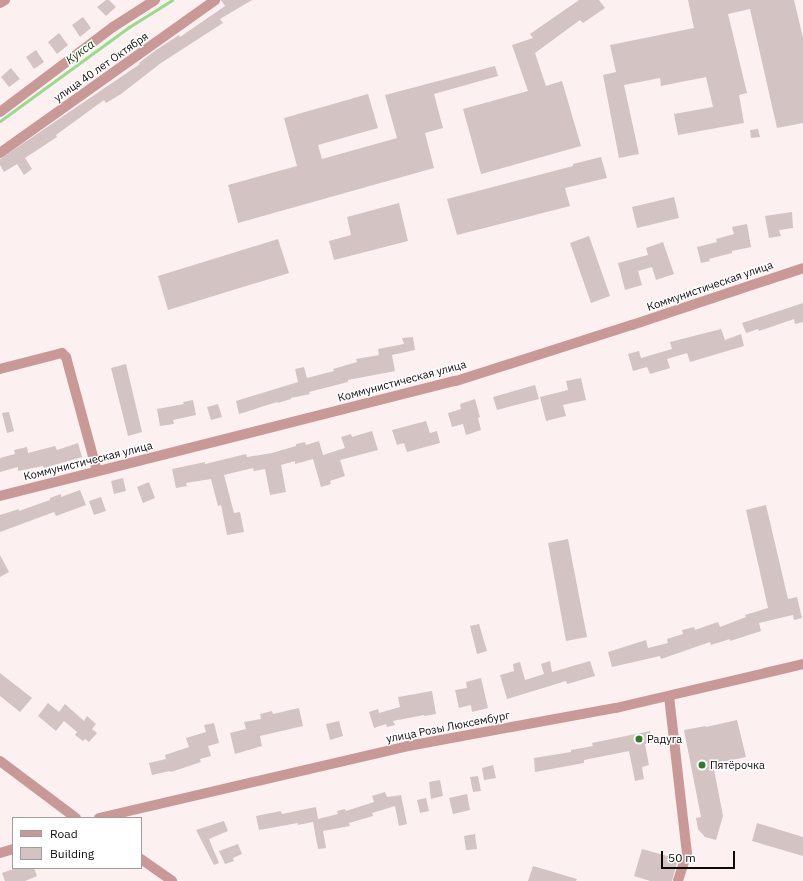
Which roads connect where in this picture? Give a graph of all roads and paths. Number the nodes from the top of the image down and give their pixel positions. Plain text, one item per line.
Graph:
1 (5, 0) edge
2 (155, 0) edge
3 (215, 0) edge
4 (0, 3) edge
5 (0, 112) edge
6 (0, 153) edge
7 (803, 268) edge
8 (0, 369) edge
9 (97, 471) junction
10 (0, 496) edge
11 (803, 664) edge
12 (669, 696) junction
13 (0, 761) edge
14 (75, 817) edge
15 (103, 817) edge
16 (12, 849) edge
17 (0, 853) edge
18 (142, 860) edge
19 (172, 881) edge
20 (678, 881) edge

1 - 4 street
2 - 5 street, улица 40 лет Октября
3 - 6 street, улица 40 лет Октября
7 - 9 street, Коммунистическая улица
8 - 9 street
9 - 10 street, Коммунистическая улица
11 - 12 street, улица Розы Люксембург
12 - 15 street, улица Розы Люксембург
12 - 20 street
13 - 14 street
16 - 17 street
18 - 19 street

